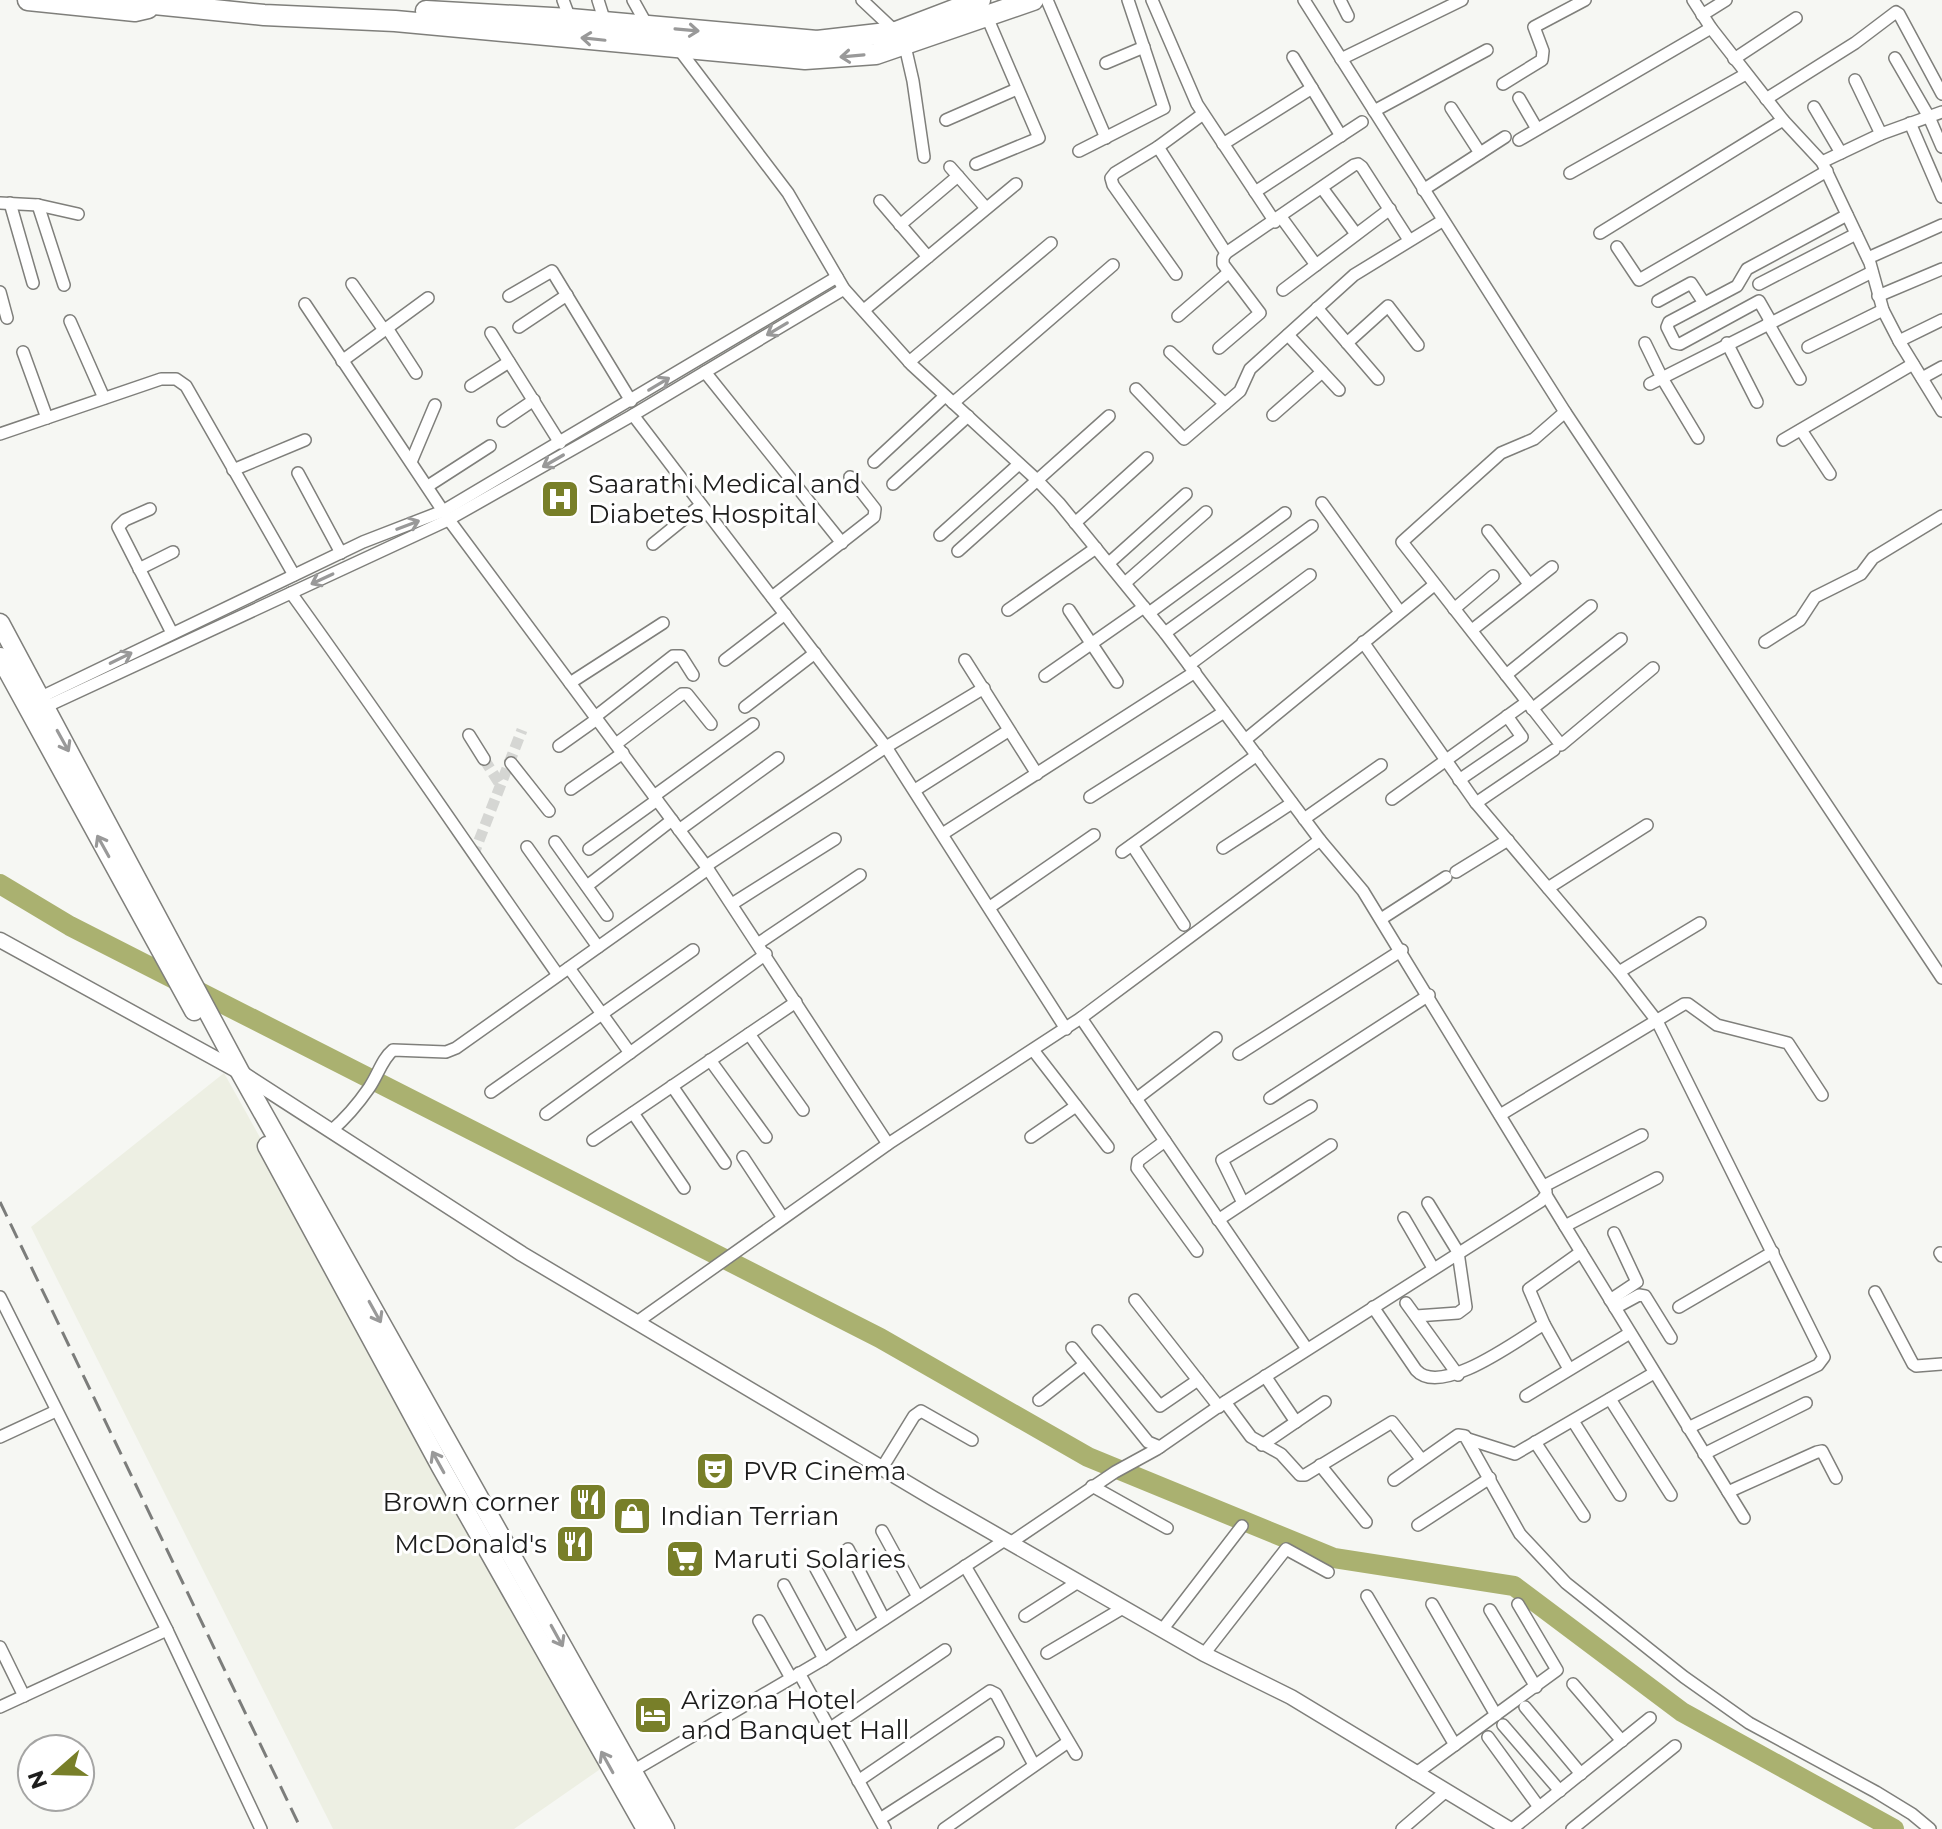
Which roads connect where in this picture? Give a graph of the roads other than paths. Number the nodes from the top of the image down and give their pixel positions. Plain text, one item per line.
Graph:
1 (28, 0) edge
2 (246, 0) edge
3 (598, 0) edge
4 (633, 0) edge
5 (862, 0) edge
6 (1033, 0) edge
7 (1047, 0) edge
8 (1128, 0) edge
9 (1152, 0) edge
10 (1304, 0) edge
11 (1340, 0) edge
12 (1462, 0) edge
13 (1585, 0) edge
14 (1693, 0) edge
15 (1726, 0) edge
16 (126, 1) edge
17 (163, 5) junction
18 (984, 8) edge
19 (567, 10) edge
20 (1702, 15) junction
21 (1348, 16) dead end
22 (1796, 18) dead end
23 (605, 22) junction
24 (648, 27) junction
25 (1711, 28) junction
26 (900, 39) junction
27 (1144, 47) junction
28 (678, 48) junction
29 (1487, 50) dead end
30 (1293, 57) dead end
31 (1895, 58) dead end
32 (1341, 59) junction
33 (1734, 59) junction
34 (1106, 63) dead end
35 (1746, 74) junction
36 (1855, 80) dead end
37 (1503, 84) dead end
38 (1312, 88) junction
39 (1017, 89) junction
40 (1942, 94) edge
41 (1519, 98) dead end
42 (1766, 99) junction
43 (1814, 107) dead end
44 (1451, 108) dead end
45 (1374, 111) junction
46 (1942, 112) edge
47 (1203, 114) junction
48 (1929, 117) junction
49 (946, 120) dead end
50 (1783, 120) junction
51 (1362, 122) dead end
52 (1910, 123) junction
53 (1537, 129) junction
54 (1881, 134) junction
55 (1341, 136) junction
56 (1505, 137) dead end
57 (1106, 138) junction
58 (1519, 140) dead end
59 (1223, 144) junction
60 (1158, 147) junction
61 (1942, 147) edge
62 (1079, 151) dead end
63 (1480, 153) junction
64 (1841, 153) junction
65 (924, 157) dead end
66 (976, 164) dead end
67 (1824, 167) junction
68 (1570, 173) dead end
69 (1016, 184) dead end
70 (1322, 188) junction
71 (1423, 190) junction
72 (1255, 192) junction
73 (1942, 197) edge
74 (880, 201) dead end
75 (5, 203) edge
76 (38, 205) junction
77 (986, 208) junction
78 (1390, 209) junction
79 (78, 214) dead end
80 (1847, 215) junction
81 (1278, 220) junction
82 (1442, 221) junction
83 (900, 225) junction
84 (1942, 225) edge
85 (1600, 233) dead end
86 (1356, 234) junction
87 (1856, 234) junction
88 (1409, 240) junction
89 (1051, 243) dead end
90 (1617, 247) dead end
91 (1226, 253) junction
92 (928, 257) junction
93 (1868, 258) junction
94 (1113, 265) dead end
95 (1316, 265) junction
96 (1942, 269) edge
97 (1872, 272) junction
98 (1228, 273) junction
99 (1176, 274) dead end
100 (837, 277) junction
101 (33, 283) dead end
102 (352, 284) dead end
103 (1759, 284) dead end
104 (64, 285) dead end
105 (844, 289) junction
106 (1283, 290) dead end
107 (0, 292) edge
108 (567, 295) junction
109 (509, 296) dead end
110 (1878, 296) junction
111 (428, 298) dead end
112 (1658, 301) dead end
113 (1704, 303) junction
114 (305, 304) dead end
115 (1317, 308) junction
116 (864, 310) junction
117 (1883, 310) junction
118 (1178, 316) dead end
119 (7, 318) dead end
120 (1942, 320) edge
121 (70, 321) dead end
122 (1770, 322) junction
123 (519, 327) dead end
124 (386, 329) junction
125 (491, 333) dead end
126 (1288, 335) junction
127 (1899, 341) junction
128 (1347, 343) junction
129 (1645, 343) dead end
130 (1727, 343) junction
131 (1418, 345) dead end
132 (1808, 347) dead end
133 (1219, 348) dead end
134 (23, 352) dead end
135 (1170, 352) dead end
136 (342, 361) junction
137 (509, 362) junction
138 (909, 362) junction
139 (1913, 364) junction
140 (1942, 367) edge
141 (705, 372) junction
142 (1322, 372) junction
143 (416, 373) dead end
144 (1662, 378) junction
145 (1922, 378) junction
146 (1378, 379) dead end
147 (1800, 379) dead end
148 (1650, 384) dead end
149 (471, 386) dead end
150 (1136, 389) dead end
151 (1339, 390) dead end
152 (104, 398) junction
153 (534, 400) junction
154 (949, 400) junction
155 (631, 401) junction
156 (1757, 402) dead end
157 (1225, 404) junction
158 (435, 405) dead end
159 (1942, 410) edge
160 (1565, 412) junction
161 (633, 415) junction
162 (1273, 415) dead end
163 (968, 416) junction
164 (1109, 416) dead end
165 (47, 418) junction
166 (503, 421) dead end
167 (1801, 430) junction
168 (0, 434) edge
169 (1698, 438) dead end
170 (305, 440) dead end
171 (1783, 440) dead end
172 (560, 443) junction
173 (490, 446) dead end
174 (1147, 458) dead end
175 (411, 462) junction
176 (874, 462) dead end
177 (1019, 464) junction
178 (233, 470) junction
179 (298, 473) dead end
180 (1830, 474) dead end
181 (850, 477) dead end
182 (1037, 480) junction
183 (893, 484) dead end
184 (428, 486) junction
185 (1186, 494) dead end
186 (1322, 503) dead end
187 (701, 505) junction
188 (150, 509) dead end
189 (1206, 512) dead end
190 (1285, 513) dead end
191 (446, 515) junction
192 (1942, 516) edge
193 (1075, 523) junction
194 (1312, 526) dead end
195 (1488, 531) dead end
196 (940, 535) dead end
197 (842, 543) junction
198 (653, 544) dead end
199 (1096, 548) junction
200 (958, 551) dead end
201 (173, 552) dead end
202 (341, 553) junction
203 (1109, 563) junction
204 (1552, 567) dead end
205 (139, 569) junction
206 (294, 575) junction
207 (1310, 575) dead end
208 (1493, 576) dead end
209 (1125, 583) junction
210 (1529, 584) junction
211 (1434, 585) junction
212 (291, 593) junction
213 (772, 597) junction
214 (1591, 606) dead end
215 (1454, 609) junction
216 (1008, 610) dead end
217 (1069, 610) dead end
218 (1146, 610) junction
219 (1400, 612) junction
220 (785, 614) junction
221 (0, 623) edge
222 (663, 623) dead end
223 (1472, 630) junction
224 (172, 633) junction
225 (1165, 633) junction
226 (1621, 639) dead end
227 (1363, 642) junction
228 (1765, 642) dead end
229 (1092, 645) junction
230 (815, 653) junction
231 (0, 657) edge
232 (725, 660) dead end
233 (965, 660) dead end
234 (1653, 668) dead end
235 (1192, 669) junction
236 (693, 675) dead end
237 (1506, 675) junction
238 (1045, 676) dead end
239 (1117, 682) dead end
240 (570, 683) junction
241 (984, 688) junction
242 (1530, 705) junction
243 (35, 706) junction
244 (745, 707) dead end
245 (1224, 712) junction
246 (1507, 716) junction
247 (596, 718) junction
248 (711, 724) dead end
249 (753, 724) dead end
250 (1008, 731) junction
251 (469, 735) dead end
252 (1245, 740) junction
253 (559, 746) dead end
254 (886, 747) junction
255 (619, 749) junction
256 (1554, 750) dead end
257 (1257, 755) junction
258 (778, 758) dead end
259 (484, 759) tunnel mouth
260 (1444, 760) junction
261 (511, 763) dead end
262 (1381, 765) dead end
263 (1037, 774) junction
264 (1459, 780) junction
265 (571, 789) dead end
266 (915, 790) junction
267 (1090, 797) dead end
268 (656, 798) junction
269 (1392, 799) dead end
270 (1292, 803) junction
271 (1476, 803) junction
272 (549, 811) dead end
273 (1304, 819) junction
274 (676, 825) junction
275 (1647, 825) dead end
276 (944, 833) junction
277 (1094, 835) dead end
278 (835, 839) dead end
279 (1320, 840) junction
280 (1508, 840) junction
281 (555, 842) dead end
282 (527, 847) dead end
283 (1223, 848) dead end
284 (589, 849) dead end
285 (707, 868) junction
286 (860, 875) dead end
287 (587, 886) junction
288 (1548, 888) junction
289 (732, 904) junction
290 (990, 907) junction
291 (607, 915) dead end
292 (1381, 919) junction
293 (1700, 923) dead end
294 (1184, 925) dead end
295 (0, 940) edge
296 (759, 943) junction
297 (598, 947) junction
298 (693, 950) dead end
299 (1402, 950) junction
300 (766, 954) junction
301 (564, 972) junction
302 (1619, 972) junction
303 (1942, 978) edge
304 (1429, 995) junction
305 (194, 999) junction
306 (796, 1002) junction
307 (602, 1014) junction
308 (1081, 1018) junction
309 (1657, 1021) junction
310 (1066, 1029) junction
311 (749, 1034) junction
312 (1216, 1038) dead end
313 (1033, 1050) junction
314 (630, 1053) junction
315 (1239, 1054) dead end
316 (710, 1060) junction
317 (223, 1063) junction
318 (240, 1072) junction
319 (672, 1086) junction
320 (491, 1092) dead end
321 (1822, 1095) dead end
322 (1270, 1098) dead end
323 (1136, 1099) junction
324 (1076, 1106) junction
325 (1311, 1106) dead end
326 (803, 1110) dead end
327 (633, 1113) junction
328 (546, 1114) dead end
329 (1500, 1115) junction
330 (331, 1131) junction
331 (1642, 1135) dead end
332 (766, 1137) dead end
333 (1031, 1137) dead end
334 (593, 1140) dead end
335 (1165, 1141) junction
336 (888, 1144) junction
337 (1331, 1145) dead end
338 (1108, 1147) dead end
339 (743, 1157) dead end
340 (725, 1163) dead end
341 (1657, 1178) dead end
342 (684, 1188) dead end
343 (1545, 1190) junction
344 (1243, 1203) junction
345 (1428, 1203) dead end
346 (783, 1218) junction
347 (1404, 1218) dead end
348 (1218, 1220) junction
349 (1565, 1226) junction
350 (1614, 1233) dead end
351 (1197, 1251) dead end
352 (1458, 1252) junction
353 (1581, 1252) junction
354 (1773, 1252) junction
355 (1433, 1268) junction
356 (1875, 1292) dead end
357 (0, 1297) edge
358 (1135, 1300) dead end
359 (1406, 1303) dead end
360 (1613, 1304) junction
361 (1373, 1307) junction
362 (1679, 1307) dead end
363 (1416, 1316) junction
364 (637, 1322) junction
365 (1544, 1324) junction
366 (1098, 1331) dead end
367 (1630, 1333) junction
368 (1671, 1338) dead end
369 (1072, 1348) dead end
370 (1307, 1349) junction
371 (1085, 1364) junction
372 (1942, 1364) edge
373 (1569, 1369) junction
374 (1654, 1373) junction
375 (1458, 1375) junction
376 (1265, 1376) junction
377 (1198, 1380) junction
378 (1526, 1396) dead end
379 (1610, 1399) junction
380 (1039, 1400) dead end
381 (1325, 1402) dead end
382 (1806, 1403) dead end
383 (1222, 1404) junction
384 (56, 1411) junction
385 (1573, 1421) junction
386 (1296, 1422) junction
387 (1688, 1428) junction
388 (0, 1437) edge
389 (1468, 1439) junction
390 (972, 1440) dead end
391 (1535, 1442) junction
392 (1262, 1445) junction
393 (1159, 1448) junction
394 (1704, 1454) junction
395 (1421, 1459) junction
396 (1320, 1465) junction
397 (882, 1468) junction
398 (1490, 1478) junction
399 (1836, 1478) dead end
400 (1394, 1480) dead end
401 (1092, 1486) junction
402 (1728, 1492) junction
403 (1620, 1495) dead end
404 (1671, 1495) dead end
405 (1584, 1516) dead end
406 (1744, 1518) dead end
407 (1366, 1522) dead end
408 (1418, 1525) dead end
409 (1242, 1526) dead end
410 (1167, 1528) dead end
411 (882, 1531) dead end
412 (1007, 1541) junction
413 (848, 1549) dead end
414 (965, 1566) junction
415 (816, 1569) dead end
416 (1328, 1572) dead end
417 (1078, 1582) junction
418 (784, 1585) dead end
419 (1367, 1596) dead end
420 (918, 1597) junction
421 (527, 1602) junction
422 (1432, 1604) dead end
423 (1518, 1604) dead end
424 (1123, 1608) junction
425 (1490, 1610) dead end
426 (1025, 1616) dead end
427 (884, 1619) junction
428 (759, 1621) dead end
429 (167, 1630) junction
430 (1162, 1630) junction
431 (854, 1639) junction
432 (0, 1647) edge
433 (945, 1650) dead end
434 (1047, 1653) dead end
435 (1204, 1654) junction
436 (824, 1659) junction
437 (795, 1676) junction
438 (1573, 1684) dead end
439 (1536, 1687) junction
440 (24, 1696) junction
441 (0, 1707) edge
442 (1525, 1707) dead end
443 (1650, 1718) dead end
444 (1500, 1720) junction
445 (829, 1729) junction
446 (1488, 1737) dead end
447 (1622, 1741) junction
448 (1068, 1742) junction
449 (998, 1743) dead end
450 (1455, 1745) junction
451 (1675, 1746) dead end
452 (1076, 1754) dead end
453 (1034, 1765) junction
454 (631, 1772) junction
455 (1415, 1774) junction
456 (1581, 1774) junction
457 (858, 1781) junction
458 (1560, 1791) junction
459 (1445, 1792) junction
460 (1539, 1807) junction
461 (883, 1824) edge
462 (261, 1829) edge
463 (646, 1829) edge
464 (665, 1829) edge
465 (944, 1829) edge
466 (1402, 1829) edge
467 (1510, 1829) edge
468 (1572, 1829) edge
469 (1930, 1829) edge

1 - 17 highway
2 - 19 highway
3 - 23 street
4 - 24 street
5 - 26 street
6 - 18 highway
7 - 57 street
8 - 27 street
9 - 47 street
10 - 32 street
11 - 21 street
12 - 32 street
13 - 37 street
14 - 20 street
15 - 20 street
16 - 17 highway
28 -> 17 highway
18 - 26 highway
18 - 39 street
19 - 23 highway
20 - 25 street
22 - 33 street
23 - 24 highway
24 -> 26 highway
25 - 33 street
25 - 53 street
26 -> 28 highway
26 - 65 street
27 - 34 street
27 - 57 street
28 - 100 street
29 - 45 street
30 - 38 street
31 - 48 street
32 - 45 street
33 - 35 street
35 - 42 street
35 - 68 street
36 - 54 street
38 - 55 street
38 - 59 street
39 - 49 street
39 - 66 street
40 - 42 street
41 - 53 street
42 - 50 street
43 - 64 street
44 - 63 street
45 - 71 street
46 - 48 street
47 - 59 street
47 - 60 street
48 - 52 street
48 - 61 street
50 - 67 street
50 - 85 street
51 - 55 street
52 - 54 street
52 - 73 street
53 - 58 street
54 - 64 street
55 - 72 street
56 - 63 street
57 - 62 street
59 - 72 street
60 - 91 street
60 - 99 street
63 - 71 street
64 - 67 street
67 - 80 street
67 - 90 street
69 - 77 street
70 - 78 street
70 - 81 street
70 - 86 street
71 - 82 street
72 - 81 street
74 - 83 street
75 - 76 street
75 - 101 street
76 - 79 street
76 - 104 street
77 - 83 street
77 - 92 street
78 - 86 street
78 - 88 street
80 - 87 street
80 - 113 street
81 - 91 street
81 - 95 street
82 - 88 street
82 - 160 street
83 - 92 street
84 - 93 street
86 - 95 street
87 - 93 street
87 - 103 street
88 - 115 street
89 - 138 street
91 - 98 street
92 - 116 street
93 - 97 street
94 - 154 street
95 - 106 street
96 - 110 street
97 - 110 street
97 - 122 street
98 - 118 street
98 - 133 street
100 - 105 street
155 -> 100 street
102 - 124 street
105 - 116 street
105 -> 141 street
107 - 119 street
108 - 109 street
108 - 123 street
108 - 155 street
110 - 117 street
111 - 124 street
112 - 113 street
113 - 122 street
114 - 136 street
115 - 126 street
115 - 128 street
116 - 138 street
117 - 127 street
117 - 132 street
120 - 127 street
121 - 152 street
122 - 130 street
122 - 147 street
124 - 136 street
124 - 143 street
125 - 137 street
126 - 142 street
126 - 157 street
127 - 139 street
128 - 131 street
128 - 146 street
129 - 144 street
130 - 144 street
130 - 156 street
134 - 165 street
135 - 157 street
136 - 175 street
137 - 149 street
137 - 153 street
138 - 154 street
139 - 145 street
139 - 167 street
140 - 145 street
141 - 161 street
141 - 197 street
142 - 151 street
142 - 162 street
144 - 148 street
144 - 169 street
145 - 159 street
150 - 157 street
152 - 165 street
152 - 178 street
153 - 166 street
153 - 172 street
154 - 163 street
154 - 176 street
155 - 172 street
158 - 175 street
160 - 211 street
160 - 303 street
161 - 187 street
161 -> 191 street
163 - 177 street
163 - 183 street
164 - 182 street
165 - 168 street
167 - 171 street
167 - 180 street
170 - 178 street
172 - 191 street
173 - 184 street
174 - 193 street
175 - 184 street
177 - 182 street
177 - 196 street
178 - 206 street
179 - 202 street
181 - 197 street
182 - 193 street
182 - 200 street
184 - 191 street
185 - 203 street
186 - 219 street
187 - 198 street
187 - 213 street
188 - 205 street
189 - 209 street
190 - 218 street
202 -> 191 street
191 -> 212 street
191 - 240 street
192 - 228 street
193 - 199 street
194 - 225 street
195 - 210 street
197 - 213 street
199 - 203 street
199 - 216 street
201 - 205 street
202 - 206 street
203 - 209 street
204 - 210 street
205 - 224 street
206 - 224 street
207 - 235 street
208 - 215 street
209 - 218 street
210 - 223 street
211 - 215 street
211 - 219 street
212 - 243 street
212 - 301 street
213 - 220 street
214 - 237 street
215 - 223 street
217 - 229 street
218 - 225 street
218 - 229 street
219 - 227 street
220 - 230 street
220 - 232 street
221 - 243 main road
222 - 240 street
223 - 237 street
243 -> 224 street
225 - 235 street
226 - 242 street
227 - 252 street
227 - 260 street
229 - 238 street
229 - 239 street
230 - 244 street
230 - 254 street
231 - 243 main road
233 - 241 street
234 - 242 street
235 - 245 street
235 - 263 street
236 - 247 street
237 - 242 street
240 - 247 street
241 - 250 street
241 - 254 street
242 - 246 street
243 - 305 main road
245 - 252 street
245 - 267 street
246 - 260 street
246 - 264 street
247 - 253 street
247 - 255 street
248 - 255 street
249 - 268 street
250 - 263 street
250 - 266 street
251 - 259 street
252 - 257 street
254 - 266 street
254 - 285 street
255 - 265 street
255 - 268 street
256 - 271 street
257 - 270 street
257 - 294 street
258 - 274 street
260 - 264 street
260 - 269 street
261 - 272 street
262 - 273 street
263 - 276 street
264 - 271 street
266 - 276 street
268 - 274 street
268 - 284 street
270 - 273 street
270 - 283 street
271 - 280 street
273 - 279 street
274 - 285 street
274 - 287 street
275 - 288 street
276 - 290 street
277 - 290 street
278 - 289 street
279 - 292 street
279 - 308 street
280 - 288 street
280 - 292 street
281 - 287 street
282 - 297 street
285 - 289 street
285 - 297 street
286 - 296 street
287 - 291 street
288 - 302 street
289 - 296 street
290 - 310 street
292 - 299 street
293 - 302 street
295 - 317 street
296 - 300 street
297 - 301 street
298 - 307 street
299 - 304 street
299 - 315 street
300 - 306 street
300 - 314 street
301 - 307 street
301 - 330 street
302 - 309 street
304 - 322 street
304 - 329 street
305 - 317 main road
305 - 318 main road
306 - 311 street
306 - 336 street
307 - 314 street
307 - 320 street
308 - 310 street
308 - 323 street
309 - 321 street
309 - 329 street
309 - 354 street
310 - 313 street
311 - 316 street
311 - 326 street
312 - 323 street
313 - 324 street
313 - 336 street
314 - 328 street
316 - 319 street
316 - 332 street
317 - 318 street
421 -> 317 main road
318 - 330 street
318 -> 421 main road
319 - 327 street
319 - 340 street
323 - 335 street
324 - 333 street
324 - 338 street
325 - 344 street
327 - 334 street
327 - 342 street
329 - 343 street
330 - 364 street
331 - 343 street
335 - 348 street
335 - 351 street
336 - 346 street
337 - 344 street
339 - 346 street
341 - 349 street
343 - 349 street
343 - 352 street
344 - 348 street
345 - 352 street
346 - 364 street
347 - 355 street
348 - 370 street
349 - 353 street
350 - 360 street
352 - 355 street
352 - 363 street
353 - 360 street
353 - 365 street
354 - 362 street
354 - 387 street
355 - 361 street
356 - 372 street
357 - 384 street
358 - 377 street
359 - 363 street
360 - 367 street
360 - 368 street
361 - 370 street
361 - 375 street
363 - 375 street
364 - 397 street
365 - 373 street
365 - 375 street
366 - 377 street
367 - 373 street
367 - 374 street
369 - 371 street
370 - 376 street
371 - 380 street
371 - 393 street
373 - 378 street
374 - 379 street
374 - 387 street
376 - 383 street
376 - 386 street
377 - 383 street
379 - 385 street
379 - 404 street
381 - 386 street
382 - 394 street
383 - 392 street
383 - 393 street
384 - 388 street
384 - 429 street
385 - 391 street
385 - 403 street
386 - 392 street
387 - 394 street
389 - 391 street
389 - 395 street
389 - 398 street
390 - 397 street
391 - 405 street
392 - 396 street
393 - 401 street
394 - 402 street
395 - 396 street
395 - 400 street
396 - 407 street
397 - 412 street
398 - 408 street
398 - 469 street
399 - 402 street
401 - 410 street
401 - 412 street
402 - 406 street
409 - 430 street
411 - 420 street
412 - 414 street
412 - 417 street
413 - 427 street
414 - 420 street
414 - 448 street
415 - 431 street
416 - 435 street
417 - 424 street
417 - 426 street
418 - 436 street
419 - 450 street
420 - 427 street
421 -> 454 main road
463 -> 421 main road
422 - 444 street
423 - 439 street
424 - 430 street
424 - 434 street
425 - 439 street
427 - 431 street
428 - 437 street
429 - 440 street
429 - 462 street
430 - 435 street
431 - 436 street
432 - 440 street
433 - 445 street
435 - 455 street
436 - 437 street
437 - 445 street
437 - 454 street
438 - 447 street
439 - 444 street
440 - 441 street
442 - 456 street
443 - 447 street
444 - 450 street
444 - 458 street
445 - 457 street
446 - 460 street
447 - 456 street
448 - 452 street
448 - 453 street
449 - 461 street
450 - 455 street
451 - 468 street
453 - 457 street
453 - 465 street
454 - 464 main road
455 - 459 street
456 - 458 street
457 - 461 street
458 - 460 street
459 - 466 street
459 - 467 street
460 - 467 street

